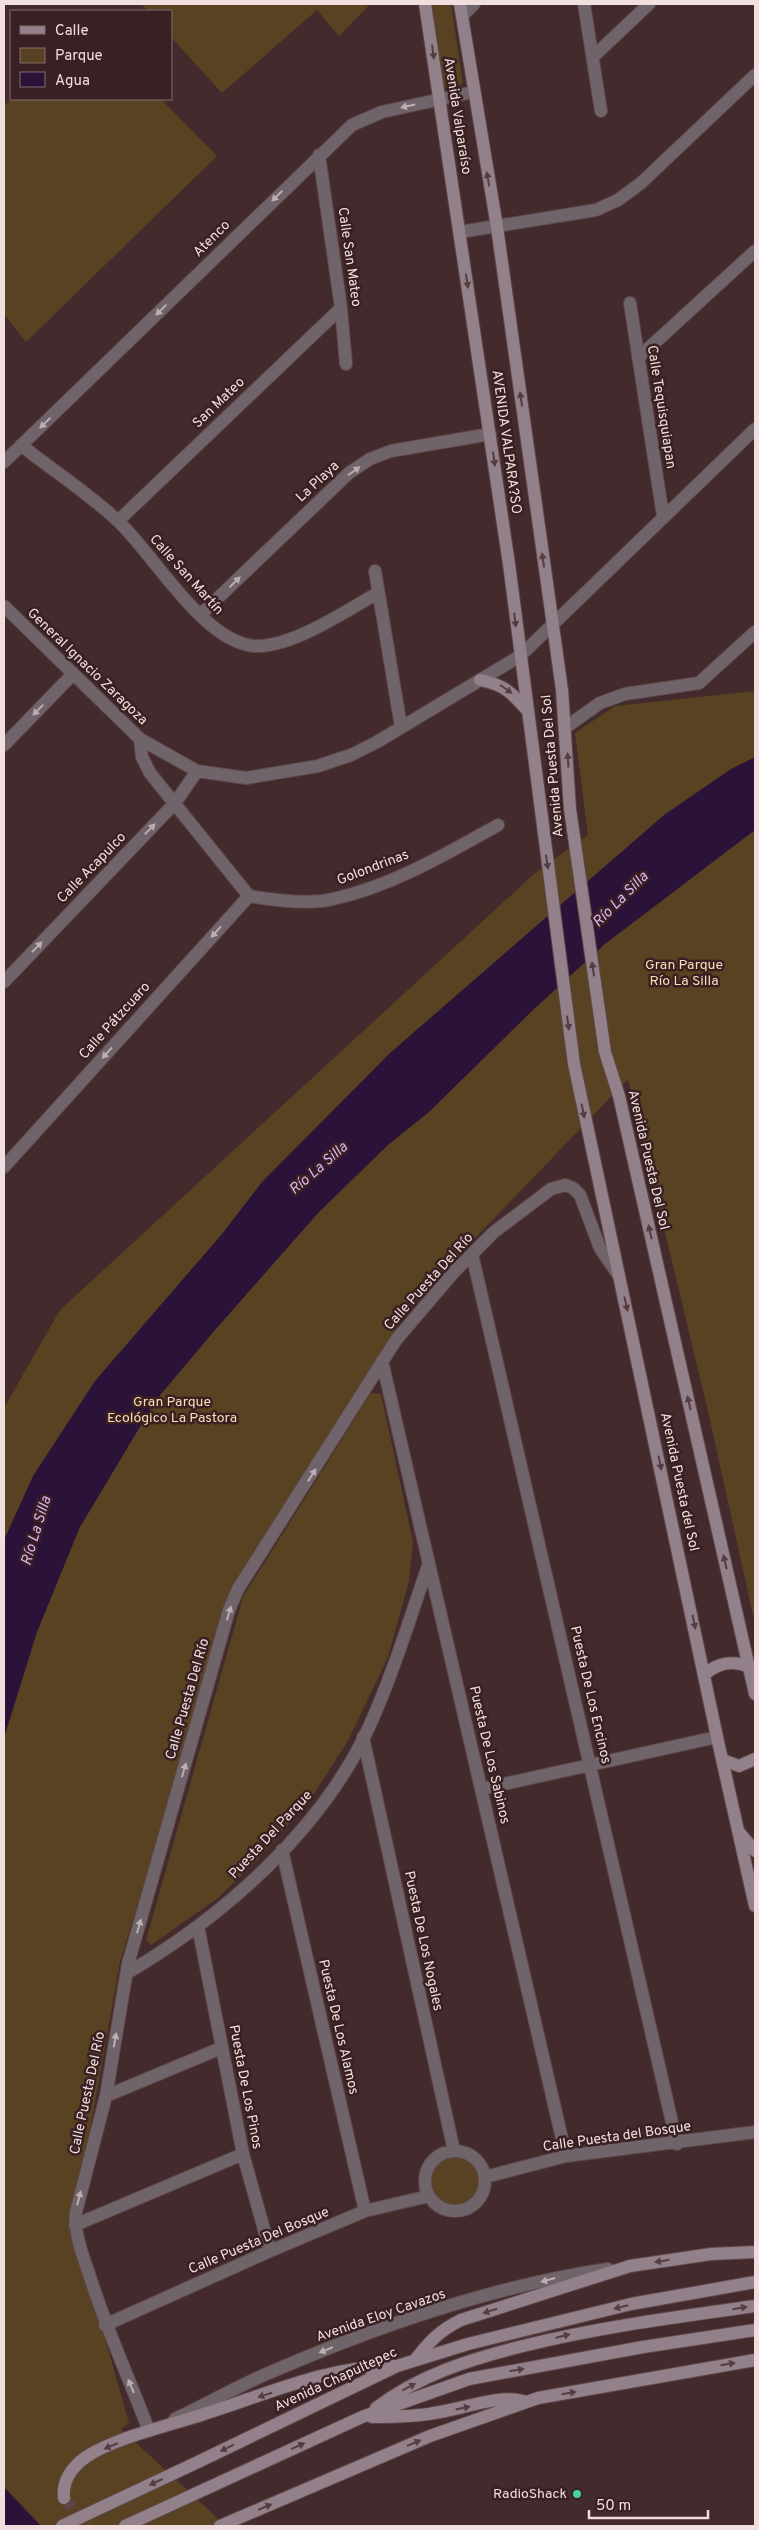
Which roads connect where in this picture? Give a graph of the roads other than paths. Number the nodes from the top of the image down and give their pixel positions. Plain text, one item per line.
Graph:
1 (425, 4) edge
2 (474, 4) edge
3 (584, 4) edge
4 (649, 4) edge
5 (461, 10) edge
6 (593, 57) junction
7 (755, 76) edge
8 (473, 92) junction
9 (440, 100) junction
10 (601, 111) dead end
11 (319, 155) junction
12 (497, 227) junction
13 (460, 232) junction
14 (755, 251) edge
15 (630, 303) dead end
16 (341, 308) junction
17 (638, 358) junction
18 (346, 364) dead end
19 (755, 429) edge
20 (490, 434) junction
21 (21, 445) junction
22 (4, 462) edge
23 (662, 516) junction
24 (118, 521) junction
25 (375, 571) dead end
26 (378, 593) junction
27 (4, 606) edge
28 (200, 615) junction
29 (552, 626) junction
30 (755, 632) edge
31 (520, 656) junction
32 (72, 675) junction
33 (480, 680) junction
34 (526, 709) junction
35 (401, 727) junction
36 (566, 727) junction
37 (140, 739) junction
38 (4, 745) edge
39 (197, 771) junction
40 (175, 803) junction
41 (498, 825) dead end
42 (249, 896) junction
43 (4, 982) edge
44 (574, 1064) joint
45 (4, 1167) edge
46 (472, 1254) junction
47 (620, 1276) junction
48 (382, 1361) junction
49 (429, 1562) junction
50 (749, 1667) junction
51 (705, 1674) junction
52 (755, 1694) edge
53 (363, 1737) junction
54 (717, 1737) junction
55 (755, 1759) edge
56 (723, 1760) junction
57 (591, 1765) junction
58 (481, 1790) junction
59 (737, 1830) junction
60 (282, 1850) junction
61 (755, 1851) edge
62 (755, 1906) edge
63 (198, 1926) junction
64 (127, 1973) junction
65 (221, 2048) junction
66 (106, 2096) junction
67 (755, 2132) edge
68 (677, 2144) junction
69 (454, 2151) junction
70 (243, 2154) junction
71 (566, 2156) junction
72 (484, 2177) junction
73 (429, 2196) junction
74 (365, 2211) junction
75 (75, 2225) junction
76 (270, 2251) junction
77 (755, 2252) edge
78 (630, 2266) junction
79 (755, 2282) edge
80 (755, 2306) edge
81 (105, 2325) junction
82 (755, 2330) edge
83 (415, 2360) junction
84 (755, 2360) edge
85 (397, 2366) junction
86 (526, 2402) junction
87 (365, 2415) junction
88 (152, 2430) junction
89 (64, 2498) dead end
90 (62, 2526) edge
91 (125, 2526) edge
92 (220, 2526) edge

1 -> 9 main road, Avenida Valparaíso
2 - 5 street
3 - 6 street
4 - 6 street
5 - 8 main road, Avenida Valparaíso
6 - 10 street
7 - 12 street
8 - 9 street, Atenco
12 -> 8 main road, Avenida Valparaíso
9 -> 11 street, Atenco
9 - 13 main road, Avenida Valparaíso
11 - 16 street, Calle San Mateo
11 -> 21 street, Atenco
12 - 13 street
29 -> 12 main road, AVENIDA VALPARA?SO
13 -> 20 main road, AVENIDA VALPARA?SO
14 - 17 street
15 - 17 street, Calle Tequisquiapan
16 - 18 street, Calle San Mateo
16 - 24 street, San Mateo
17 - 23 street, Calle Tequisquiapan
19 - 23 street
28 -> 20 street, La Playa
20 -> 31 main road, AVENIDA VALPARA?SO
21 - 22 street, Atenco
21 - 24 street, Calle San Martín
23 - 29 street
24 - 28 street, Calle San Martín
25 - 26 street
26 - 28 street, Calle San Martín
26 - 35 street
27 - 32 street, General Ignacio Zaragoza
29 - 31 street
29 - 36 main road, Avenida Puesta Del Sol
30 - 36 street
31 - 33 street
31 - 34 main road, Avenida Puesta Del Sol
32 - 37 street, General Ignacio Zaragoza
32 -> 38 street
33 -> 34 main road
33 - 35 street
34 -> 44 main road, Avenida Puesta Del Sol
35 - 39 street
50 -> 36 main road, Avenida Puesta Del Sol
37 - 39 street
37 - 40 street, General Ignacio Zaragoza
39 - 40 street, Calle Acapulco
40 - 42 street, General Ignacio Zaragoza
43 -> 40 street, Calle Acapulco
41 - 42 street, Golondrinas
42 -> 45 street, Calle Pátzcuaro
44 -> 47 main road, Avenida Puesta del Sol
46 - 47 street, Calle Puesta Del Río
46 - 48 street, Calle Puesta Del Río
46 - 57 street, Puesta De Los Encinos
47 -> 51 main road, Avenida Puesta del Sol
48 - 49 street, Puesta De Los Sabinos
64 -> 48 street, Calle Puesta Del Río
49 - 53 street, Puesta Del Parque
49 - 58 street, Puesta De Los Sabinos
50 - 51 main road
50 - 52 main road, Avenida Puesta Del Sol
51 - 54 main road, Avenida Puesta del Sol
53 - 60 street, Puesta Del Parque
53 - 69 street, Puesta De Los Nogales
54 - 56 main road, Avenida Puesta del Sol
54 - 57 street
55 - 56 main road
56 - 59 main road, Avenida Puesta del Sol
57 - 58 street
57 - 68 street, Puesta De Los Encinos
58 - 71 street, Puesta De Los Sabinos
59 - 61 main road
59 - 62 main road, Avenida Puesta del Sol
60 - 63 street, Puesta Del Parque
60 - 74 street, Puesta De Los Alamos
63 - 64 street, Puesta Del Parque
63 - 65 street, Puesta De Los Pinos
66 -> 64 street, Calle Puesta Del Río
65 - 66 street
65 - 70 street, Puesta De Los Pinos
75 -> 66 street, Calle Puesta Del Río
67 - 68 street, Calle Puesta del Bosque
68 - 71 street, Calle Puesta del Bosque
69 - 72 street
69 - 73 street
70 - 75 street
70 - 76 street, Puesta De Los Pinos
71 - 72 street, Calle Puesta del Bosque
72 - 73 street
73 - 74 street, Calle Puesta Del Bosque
74 - 76 street, Calle Puesta Del Bosque
75 - 81 street, Calle Puesta Del Río
76 - 81 street, Calle Puesta Del Bosque
77 -> 78 main road
78 -> 83 main road
78 -> 88 street, Avenida Eloy Cavazos
79 -> 83 main road, Avenida Chapultepec
87 -> 80 main road
88 -> 81 street, Calle Puesta Del Río
87 -> 82 main road
83 - 85 main road, Avenida Chapultepec
86 -> 84 main road
85 -> 88 main road
85 -> 90 main road, Avenida Chapultepec, bridge
87 -> 86 main road
92 -> 86 main road
91 -> 87 main road
88 -> 89 main road

